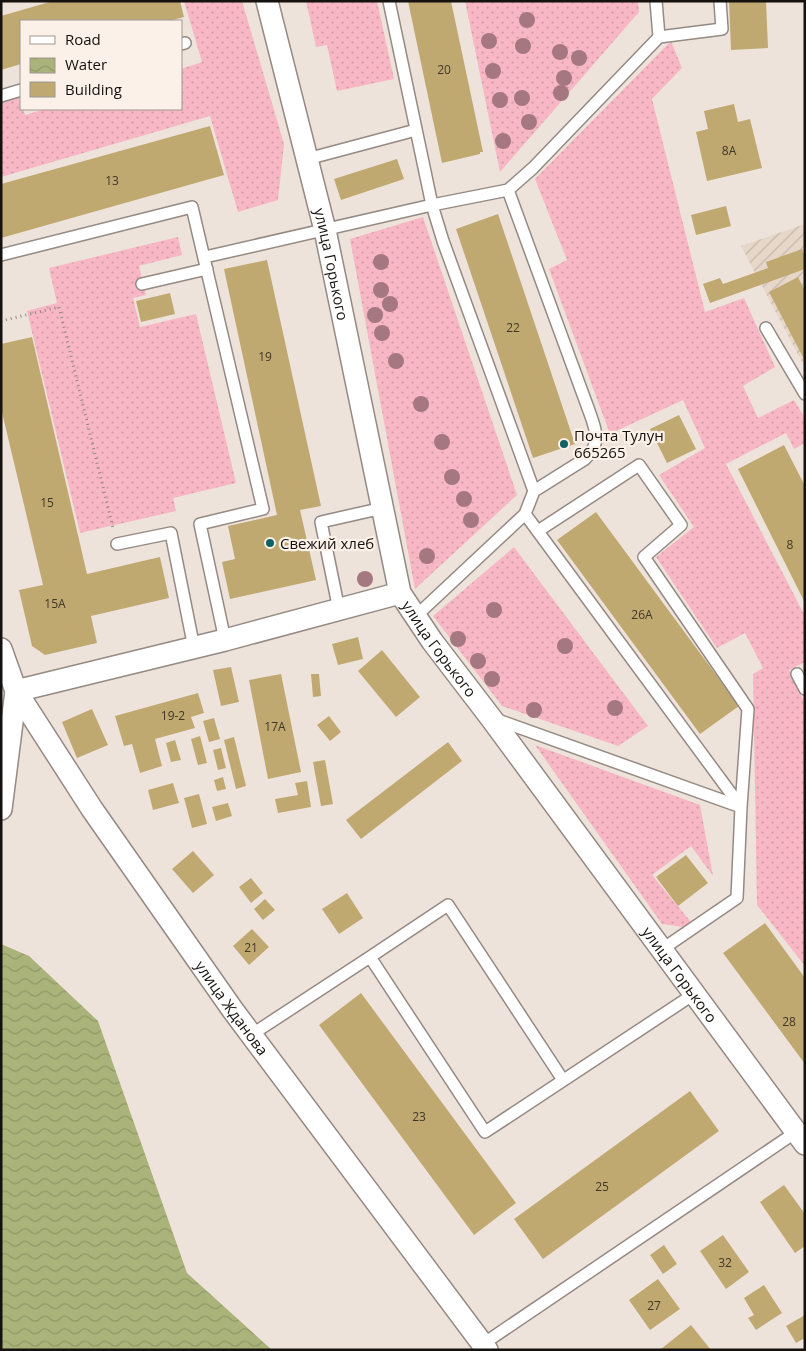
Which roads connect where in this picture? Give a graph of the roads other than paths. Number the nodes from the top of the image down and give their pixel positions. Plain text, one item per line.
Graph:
1 (267, 1) edge
2 (389, 1) edge
3 (656, 1) edge
4 (720, 1) edge
5 (660, 37) junction
6 (20, 90) edge
7 (1, 96) edge
8 (416, 130) junction
9 (307, 159) junction
10 (508, 190) junction
11 (432, 205) junction
12 (326, 230) junction
13 (1, 255) edge
14 (206, 263) junction
15 (142, 284) dead end
16 (766, 328) dead end
17 (805, 394) edge
18 (534, 491) junction
19 (383, 508) junction
20 (525, 514) junction
21 (538, 531) junction
22 (117, 544) road end
23 (400, 594) junction
24 (339, 610) junction
25 (416, 616) junction
26 (224, 640) junction
27 (194, 648) junction
28 (1, 649) edge
29 (797, 674) dead end
30 (805, 689) edge
31 (16, 691) junction
32 (491, 718) junction
33 (741, 807) junction
34 (1, 809) edge
35 (661, 950) junction
36 (370, 957) junction
37 (694, 994) junction
38 (251, 1035) junction
39 (563, 1080) junction
40 (802, 1134) edge
41 (485, 1347) edge

1 - 9 street, улица Горького
2 - 8 lane
3 - 5 lane
4 - 5 lane
5 - 10 lane
6 - 7 lane
8 - 9 lane
8 - 11 lane
9 - 12 street, улица Горького
10 - 11 lane
10 - 18 lane
11 - 12 lane
11 - 18 lane
12 - 14 lane
12 - 19 street, улица Горького
13 - 14 lane
14 - 15 lane
14 - 26 lane
16 - 17 lane
18 - 20 lane
19 - 23 street, улица Горького
19 - 24 lane
20 - 21 lane
20 - 25 lane
21 - 33 lane
21 - 33 lane
22 - 27 lane
23 - 24 street
23 - 25 street, улица Горького
24 - 26 street
25 - 32 street, улица Горького
26 - 27 street
27 - 31 street
28 - 31 street, улица Жданова
29 - 30 lane
31 - 34 street
31 - 38 street, улица Жданова
32 - 33 lane
32 - 35 street, улица Горького
33 - 35 lane
35 - 37 street, улица Горького
36 - 38 lane
36 - 39 lane
36 - 39 lane
37 - 39 lane
37 - 40 street, улица Горького
38 - 41 street, улица Жданова
40 - 41 lane

